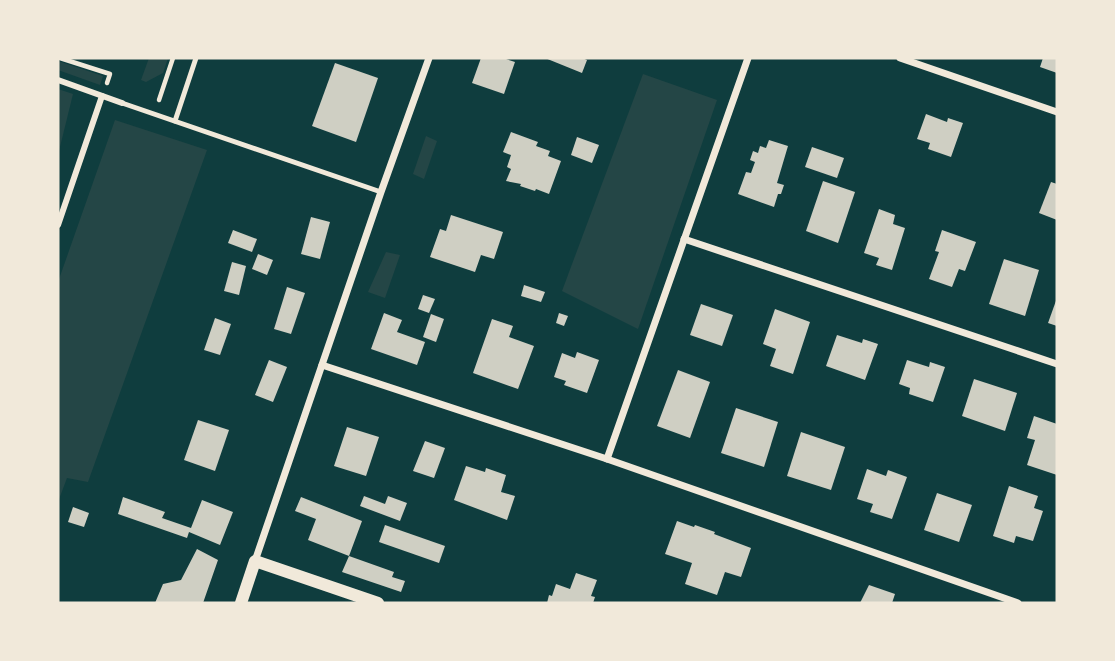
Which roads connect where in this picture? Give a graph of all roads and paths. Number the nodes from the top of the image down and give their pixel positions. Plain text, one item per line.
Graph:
1 (60, 58) edge
2 (173, 58) edge
3 (196, 58) edge
4 (429, 58) edge
5 (748, 58) edge
6 (900, 58) edge
7 (58, 80) edge
8 (102, 96) junction
9 (122, 103) joint
10 (1057, 112) edge
11 (154, 114) junction
12 (174, 121) junction
13 (381, 192) junction
14 (58, 225) edge
15 (684, 239) junction
16 (1057, 364) edge
17 (322, 365) junction
18 (607, 459) junction
19 (255, 561) junction
20 (241, 603) edge
21 (378, 603) edge
22 (1018, 603) edge

1 - 8 path
2 - 11 path
3 - 12 lane
4 - 13 street
5 - 15 street
6 - 10 street
7 - 8 street
8 - 9 street
8 - 14 street
9 - 11 lane
11 - 12 lane
12 - 13 lane
13 - 17 street
15 - 16 street
15 - 18 street
17 - 18 street
17 - 19 street
18 - 22 street
19 - 20 street
19 - 21 street

